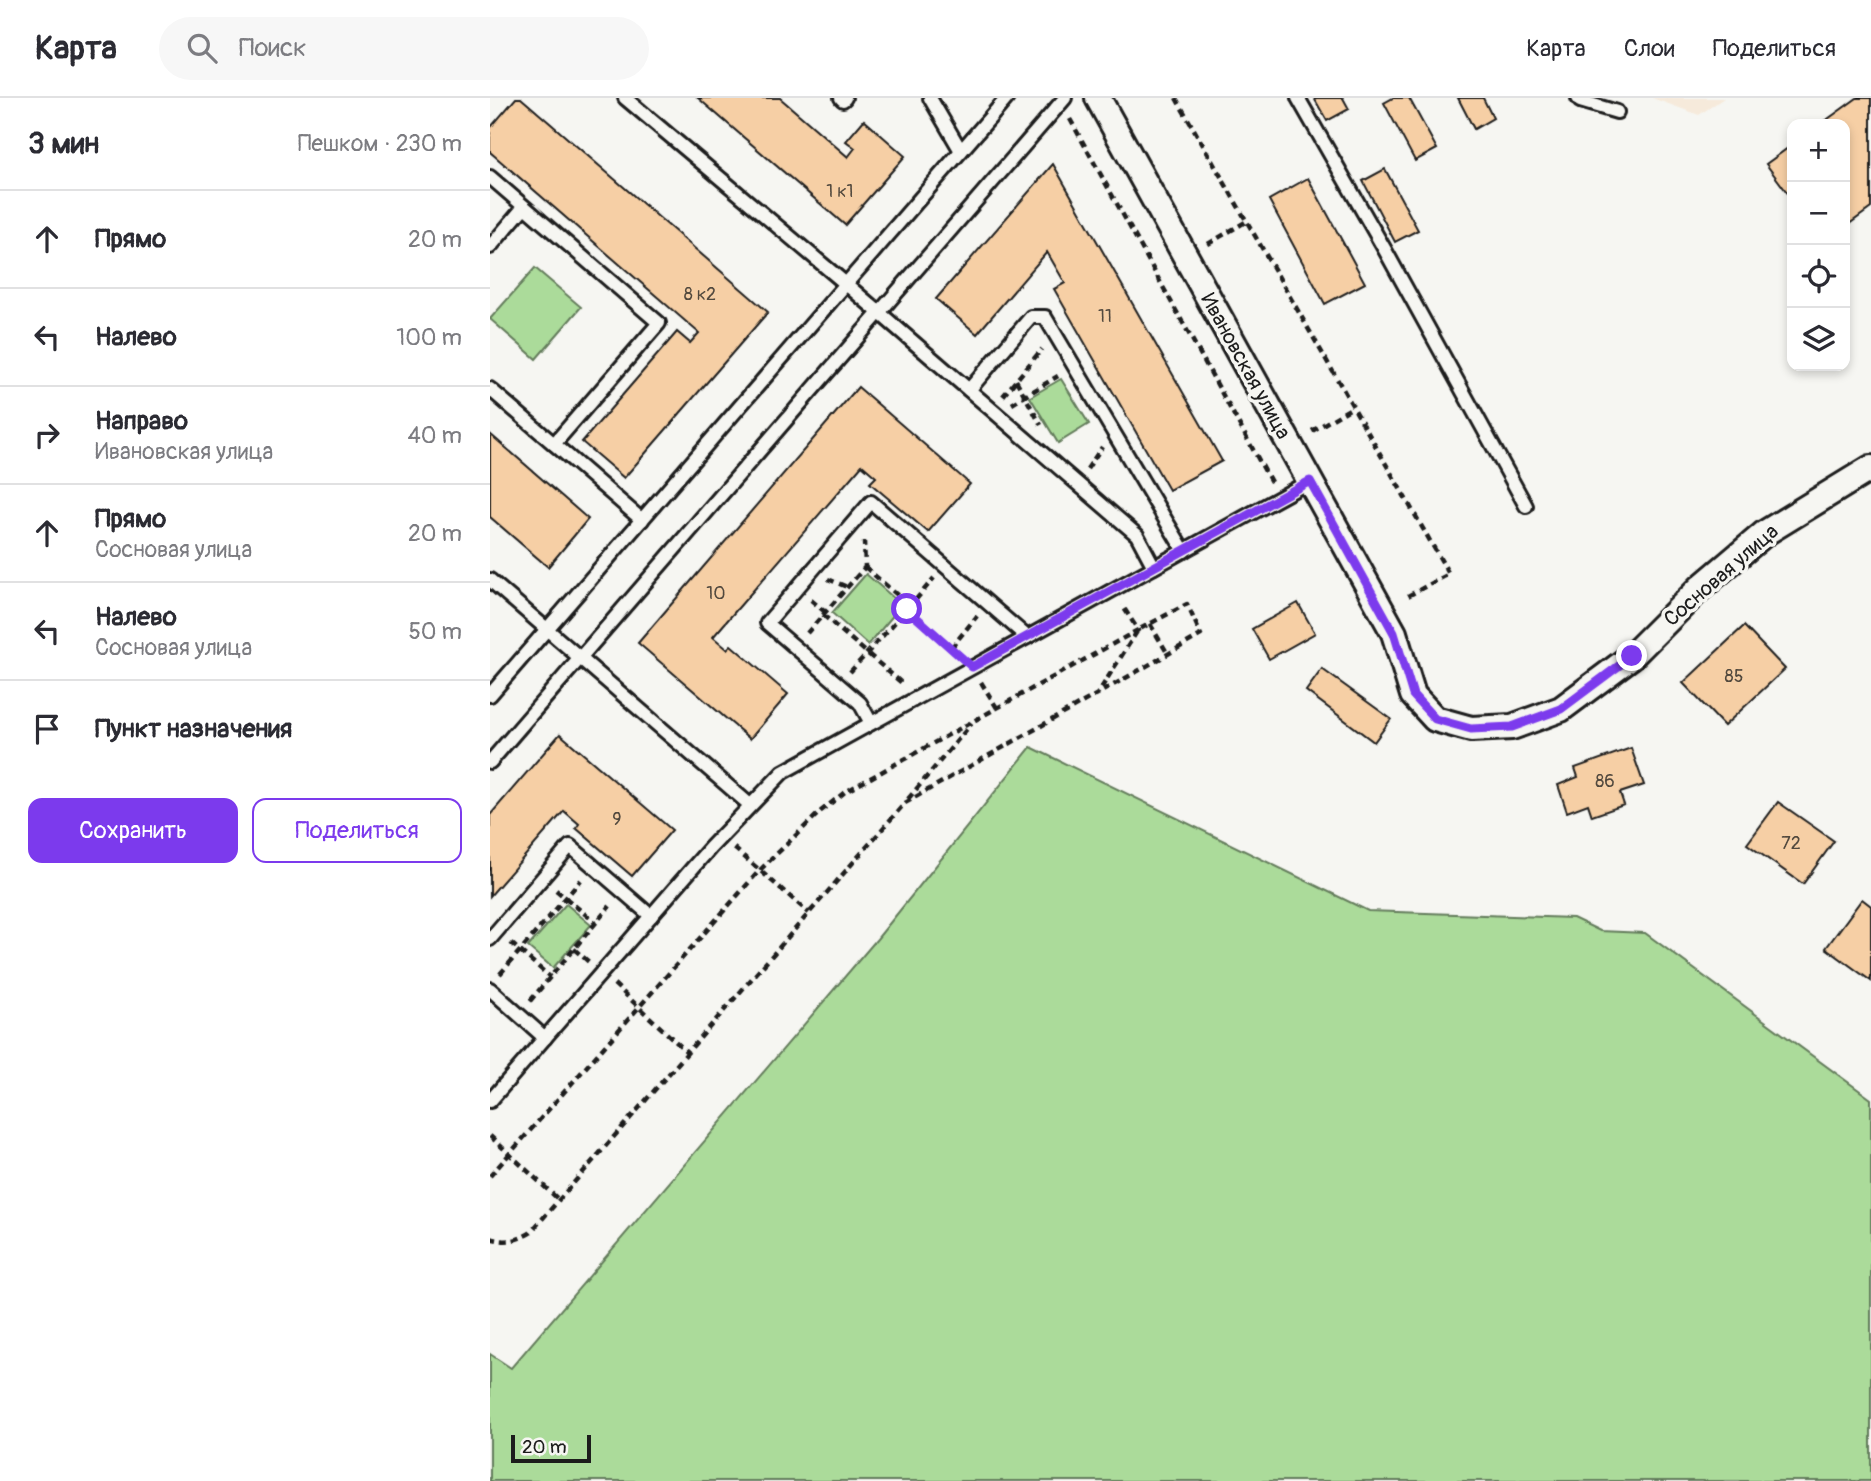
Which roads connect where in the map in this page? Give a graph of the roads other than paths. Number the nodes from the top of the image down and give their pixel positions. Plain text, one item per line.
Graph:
1 (625, 98) edge
2 (930, 98) edge
3 (1007, 98) edge
4 (1098, 98) edge
5 (1298, 98) edge
6 (1578, 98) edge
7 (1063, 100) edge
8 (1617, 112) dead end
9 (961, 151) junction
10 (490, 177) edge
11 (524, 207) junction
12 (490, 247) edge
13 (846, 284) junction
14 (880, 313) junction
15 (490, 389) edge
16 (969, 390) junction
17 (554, 444) junction
18 (1871, 468) edge
19 (1310, 481) junction
20 (1527, 506) dead end
21 (642, 520) junction
22 (1184, 551) junction
23 (1154, 567) junction
24 (490, 580) edge
25 (547, 629) junction
26 (1394, 633) joint
27 (1027, 637) junction
28 (580, 658) junction
29 (490, 695) edge
30 (871, 723) junction
31 (490, 762) edge
32 (750, 805) junction
33 (651, 916) junction
34 (494, 934) edge
35 (490, 989) edge
36 (545, 1038) junction
37 (490, 1101) edge

1 - 13 lane
2 - 9 lane
3 - 9 lane
4 - 19 street, Ивановская улица
5 - 20 lane
6 - 8 lane
7 - 14 lane
9 - 13 lane
10 - 11 lane
11 - 12 lane
11 - 17 lane
13 - 14 lane
13 - 21 lane
14 - 16 lane
14 - 28 lane
15 - 17 lane
16 - 22 lane
16 - 23 lane
17 - 21 lane
18 - 26 street, Сосновая улица
19 - 22 lane
19 - 26 street, Ивановская улица
21 - 25 lane
22 - 23 lane
23 - 27 lane
24 - 25 lane
25 - 28 lane
25 - 29 lane
27 - 30 lane
27 - 30 lane
28 - 31 lane
28 - 32 lane
30 - 32 lane
32 - 33 lane
33 - 34 lane
33 - 36 lane
35 - 36 lane
36 - 37 lane

